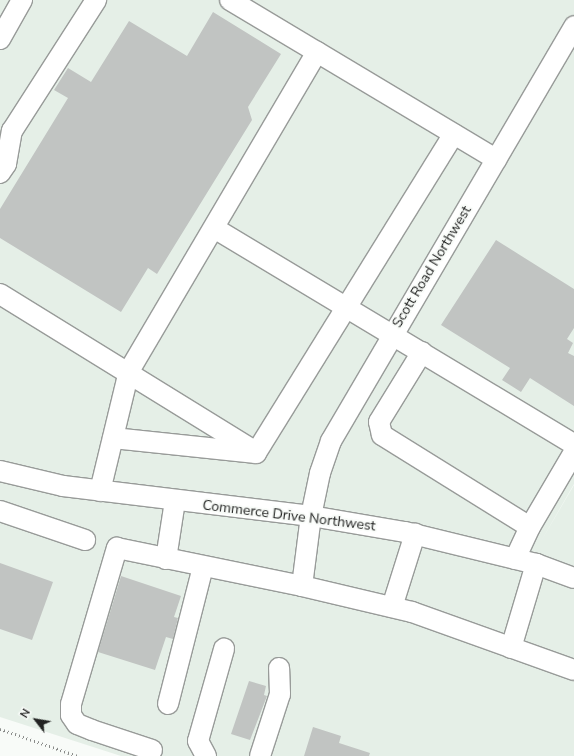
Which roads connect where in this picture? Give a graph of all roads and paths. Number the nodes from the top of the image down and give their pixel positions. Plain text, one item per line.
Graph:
1 (22, 0) edge
2 (96, 0) edge
3 (230, 0) edge
4 (574, 26) edge
5 (0, 39) edge
6 (317, 52) junction
7 (454, 134) junction
8 (496, 159) junction
9 (0, 173) edge
10 (214, 228) junction
11 (0, 294) edge
12 (346, 308) junction
13 (392, 334) junction
14 (422, 352) junction
15 (129, 372) junction
16 (113, 438) junction
17 (574, 444) edge
18 (256, 452) junction
19 (574, 452) edge
20 (0, 471) edge
21 (100, 491) junction
22 (175, 501) junction
23 (0, 511) edge
24 (311, 516) junction
25 (530, 527) junction
26 (415, 534) junction
27 (85, 540) dead end
28 (166, 559) junction
29 (515, 559) junction
30 (536, 564) junction
31 (203, 567) junction
32 (574, 578) edge
33 (302, 586) junction
34 (392, 607) junction
35 (511, 648) junction
36 (224, 649) dead end
37 (279, 668) dead end
38 (574, 670) edge
39 (168, 704) dead end
40 (0, 729) edge
41 (152, 750) dead end
42 (78, 756) edge
43 (206, 756) edge
44 (260, 756) edge

1 - 5 street
2 - 9 street
3 - 6 street
4 - 8 street, Scott Road Northwest
6 - 7 street
6 - 10 street
7 - 8 street
7 - 12 street
8 - 13 street, Scott Road Northwest
10 - 12 street
10 - 15 street
11 - 15 street
12 - 13 street
12 - 18 street
13 - 14 street
13 - 24 street, Scott Road Northwest
14 - 17 street
14 - 25 street
15 - 16 street
15 - 18 street
16 - 18 street
16 - 21 street
19 - 25 street
20 - 21 street, Commerce Drive Northwest
21 - 22 street, Commerce Drive Northwest
22 - 24 street, Commerce Drive Northwest
22 - 28 street
23 - 27 street
24 - 26 street, Commerce Drive Northwest
24 - 33 street, Scott Road Northwest
25 - 29 street
26 - 29 street, Commerce Drive Northwest
26 - 34 street
28 - 31 street
28 - 41 street
29 - 30 street, Commerce Drive Northwest
30 - 32 street, Commerce Drive Northwest
30 - 35 street
31 - 33 street
31 - 39 street
33 - 34 street
34 - 35 street
35 - 38 street
36 - 43 street
37 - 44 street
40 - 42 path

